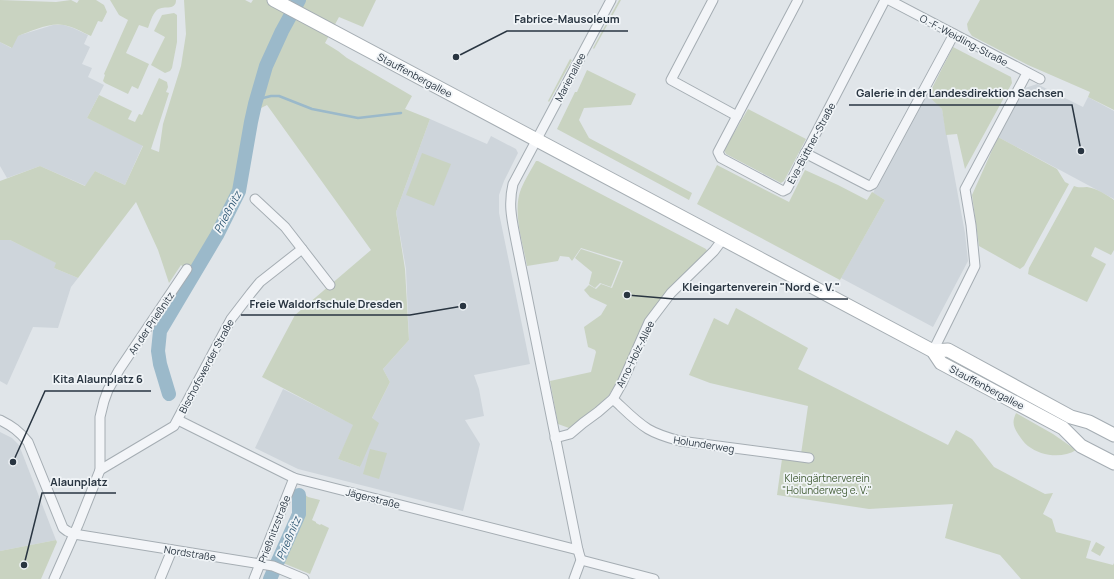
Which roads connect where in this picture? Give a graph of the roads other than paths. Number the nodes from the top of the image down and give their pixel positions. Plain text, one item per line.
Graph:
1 (274, 0) edge
2 (611, 0) edge
3 (713, 0) edge
4 (798, 0) edge
5 (885, 0) edge
6 (888, 0) edge
7 (954, 34) junction
8 (1027, 73) junction
9 (1040, 79) dead end
10 (737, 116) junction
11 (537, 140) junction
12 (805, 152) junction
13 (255, 199) dead end
14 (723, 239) junction
15 (302, 249) junction
16 (187, 270) dead end
17 (330, 284) dead end
18 (933, 351) junction
19 (613, 398) junction
20 (1071, 416) junction
21 (0, 420) edge
22 (178, 420) junction
23 (1063, 428) junction
24 (1114, 435) edge
25 (554, 438) junction
26 (1114, 444) edge
27 (1114, 454) edge
28 (809, 458) dead end
29 (1114, 463) edge
30 (100, 470) junction
31 (294, 478) junction
32 (74, 534) junction
33 (172, 550) junction
34 (578, 550) junction
35 (581, 560) junction
36 (260, 564) junction
37 (54, 579) edge
38 (160, 579) edge
39 (254, 579) edge
40 (304, 579) edge
41 (574, 579) edge
42 (654, 579) edge

1 - 11 main road, Stauffenbergallee
2 - 11 street, Marienallee
3 - 10 street
4 - 10 street, Eva-Büttner-Straße
5 - 12 street, Eva-Büttner-Straße
6 - 7 street, O.-F.-Weidling-Straße
7 - 8 street, O.-F.-Weidling-Straße
7 - 12 street
8 - 9 street, O.-F.-Weidling-Straße
8 - 18 street
10 - 12 street, Eva-Büttner-Straße
11 - 14 main road, Stauffenbergallee
11 - 25 street, Marienallee
13 - 15 street
14 - 18 main road, Stauffenbergallee
14 - 19 street, Arno-Holz-Allee
15 - 17 street
15 - 22 street, Bischofswerder Straße
16 - 30 street, An der Prießnitz
18 - 20 main road, Stauffenbergallee
18 - 23 main road, Stauffenbergallee
19 - 25 street, Arno-Holz-Allee
19 - 28 street, Holunderweg
20 - 24 main road, Stauffenbergallee
20 - 26 main road
21 - 32 street
22 - 30 street, Bischofswerder Straße
22 - 31 street, Jägerstraße
23 - 27 main road
23 - 29 main road, Stauffenbergallee
25 - 34 street, Marienallee
30 - 32 street
31 - 34 street, Jägerstraße
31 - 36 street, Prießnitzstraße
32 - 33 street, Nordstraße
32 - 37 street
33 - 36 street, Nordstraße
33 - 38 street
34 - 35 street, Marienallee
35 - 41 street
35 - 42 street
36 - 39 street, Prießnitzstraße
36 - 40 street, Nordstraße

